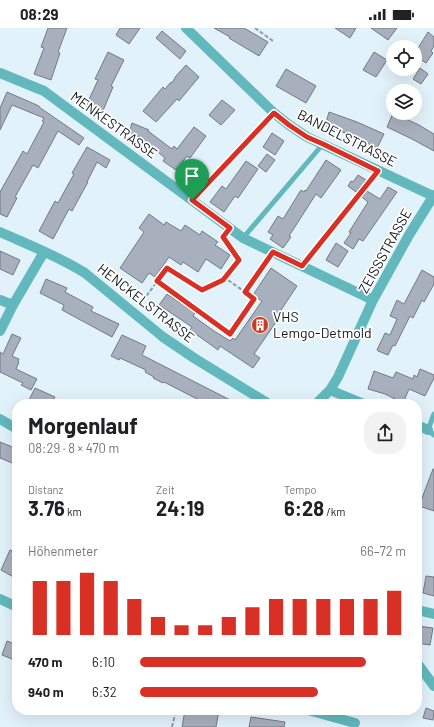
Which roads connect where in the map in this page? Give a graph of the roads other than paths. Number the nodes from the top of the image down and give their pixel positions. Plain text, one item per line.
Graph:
1 (186, 28) edge
2 (0, 73) edge
3 (274, 113) junction
4 (323, 144) junction
5 (378, 171) junction
6 (433, 195) edge
7 (192, 200) junction
8 (0, 232) edge
9 (243, 238) junction
10 (44, 252) junction
11 (302, 266) junction
12 (0, 300) edge
13 (373, 300) junction
14 (14, 305) junction
15 (0, 331) edge
16 (330, 390) junction
17 (262, 399) edge
18 (321, 399) edge
19 (352, 399) edge
20 (434, 414) edge
21 (0, 420) edge
22 (12, 426) edge
23 (422, 428) edge
24 (431, 432) edge
25 (0, 599) edge
26 (12, 605) edge
27 (422, 611) edge
28 (434, 614) edge
29 (422, 670) edge
30 (434, 686) edge
31 (326, 715) edge
32 (355, 723) dead end

1 - 3 street, BANDELSTRASSE
2 - 7 street, MENKESTRASSE
3 - 4 street, BANDELSTRASSE
3 - 7 lane
4 - 5 street, BANDELSTRASSE
4 - 9 lane
5 - 6 street, BANDELSTRASSE
5 - 11 lane
6 - 13 street, ZEISSSTRASSE
7 - 9 street, MENKESTRASSE
8 - 10 street, HENCKELSTRASSE
9 - 11 street, MENKESTRASSE
10 - 14 street
10 - 17 street, HENCKELSTRASSE
11 - 13 street, MENKESTRASSE
12 - 14 street
13 - 16 street, ZEISSSTRASSE
14 - 15 street
16 - 18 street, ZEISSSTRASSE
16 - 19 street
20 - 24 lane
21 - 22 street
23 - 24 street
25 - 26 street
27 - 28 street
29 - 30 street
31 - 32 street

